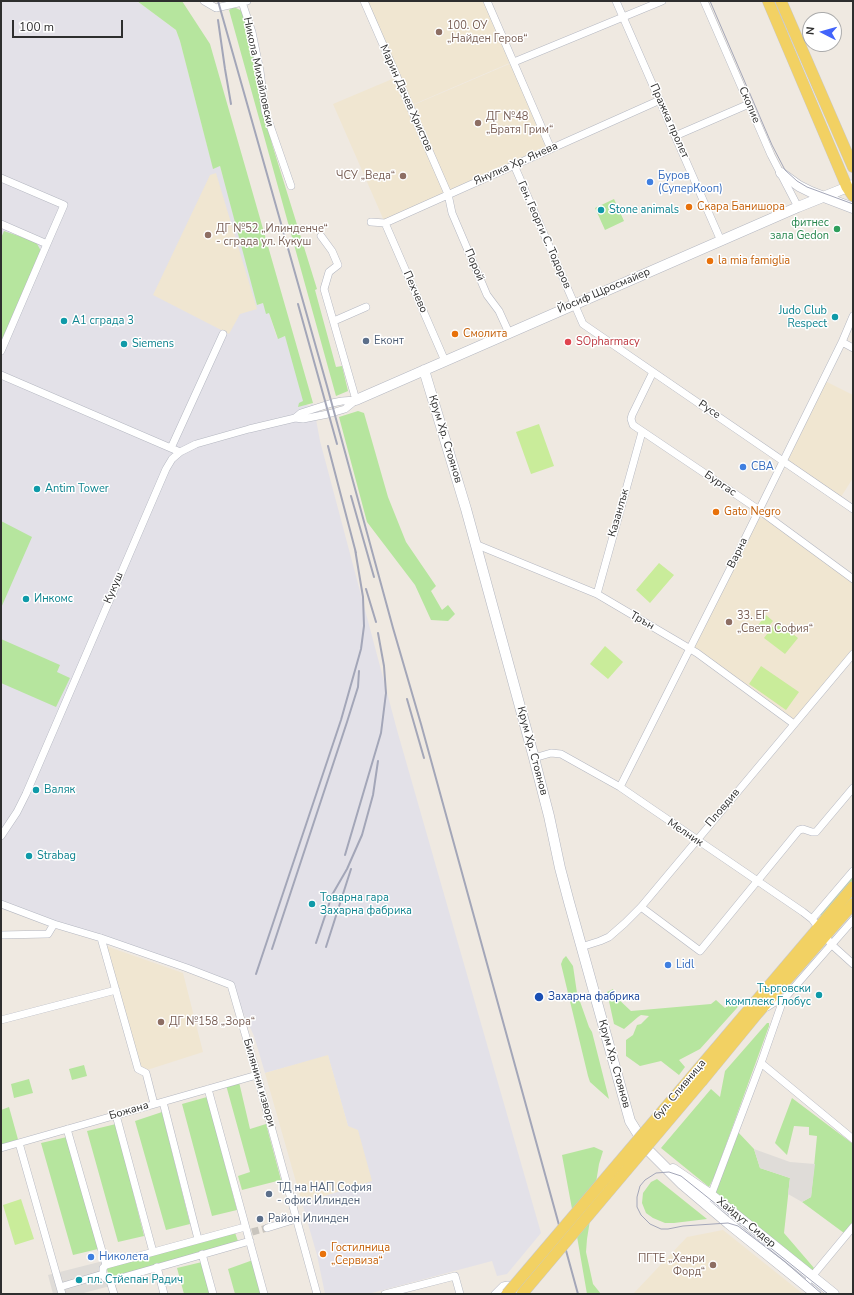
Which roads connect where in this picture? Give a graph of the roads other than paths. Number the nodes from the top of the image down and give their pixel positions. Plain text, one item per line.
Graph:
1 (204, 1) edge
2 (364, 1) edge
3 (487, 1) edge
4 (616, 1) edge
5 (662, 1) edge
6 (704, 1) edge
7 (768, 1) edge
8 (781, 1) edge
9 (244, 2) edge
10 (623, 17) junction
11 (514, 62) junction
12 (660, 100) junction
13 (749, 104) junction
14 (675, 136) junction
15 (551, 149) junction
16 (514, 165) junction
17 (853, 167) edge
18 (781, 173) junction
19 (1, 178) edge
20 (291, 186) dead end
21 (850, 191) edge
22 (448, 194) junction
23 (823, 197) junction
24 (798, 207) junction
25 (853, 208) edge
26 (371, 222) dead end
27 (385, 223) junction
28 (1, 224) edge
29 (321, 236) dead end
30 (721, 241) junction
31 (47, 244) junction
32 (574, 304) junction
33 (366, 307) dead end
34 (853, 316) edge
35 (334, 321) junction
36 (509, 332) junction
37 (223, 334) dead end
38 (842, 342) junction
39 (853, 348) edge
40 (1, 351) edge
41 (445, 361) junction
42 (424, 370) junction
43 (653, 372) junction
44 (1, 375) edge
45 (356, 400) junction
46 (642, 432) junction
47 (171, 448) junction
48 (180, 452) junction
49 (784, 461) junction
50 (853, 509) edge
51 (759, 510) junction
52 (475, 544) junction
53 (853, 579) edge
54 (597, 594) junction
55 (691, 649) junction
56 (853, 654) edge
57 (794, 724) junction
58 (534, 758) junction
59 (620, 787) junction
60 (853, 788) edge
61 (1, 836) edge
62 (696, 840) junction
63 (853, 871) edge
64 (757, 881) junction
65 (853, 887) edge
66 (1, 898) edge
67 (853, 904) edge
68 (4, 905) edge
69 (641, 907) junction
70 (853, 920) edge
71 (815, 923) junction
72 (54, 924) junction
73 (1, 935) edge
74 (101, 938) junction
75 (828, 941) junction
76 (581, 947) junction
77 (853, 964) edge
78 (116, 990) junction
79 (783, 1000) junction
80 (757, 1014) junction
81 (1, 1020) edge
82 (761, 1063) junction
83 (257, 1075) junction
84 (698, 1078) junction
85 (208, 1089) junction
86 (163, 1102) junction
87 (154, 1104) junction
88 (116, 1115) junction
89 (67, 1129) junction
90 (636, 1132) joint
91 (853, 1139) edge
92 (19, 1143) junction
93 (1, 1148) edge
94 (654, 1158) junction
95 (711, 1195) junction
96 (704, 1204) junction
97 (296, 1219) junction
98 (853, 1227) edge
99 (267, 1228) tunnel mouth
100 (248, 1231) junction
101 (198, 1239) junction
102 (250, 1241) junction
103 (152, 1252) junction
104 (202, 1254) junction
105 (106, 1265) junction
106 (157, 1267) junction
107 (103, 1274) junction
108 (812, 1276) junction
109 (110, 1281) junction
110 (805, 1284) junction
111 (61, 1290) edge
112 (114, 1294) edge
113 (164, 1294) edge
114 (213, 1294) edge
115 (264, 1294) edge
116 (317, 1294) edge
117 (385, 1294) edge
118 (460, 1294) edge
119 (495, 1294) edge
120 (507, 1294) edge
121 (522, 1294) edge
122 (526, 1294) edge
123 (816, 1294) edge
124 (834, 1294) edge

1 - 9 street
2 - 22 street, Марин Дачев Христов
3 - 11 street
4 - 10 street, Пражка пролет
5 - 10 street
6 - 13 street, Скопие
7 - 21 main road
8 - 17 main road
9 - 20 street, Никола Михайловски
10 - 11 street
10 - 12 street, Пражка пролет
11 - 15 street
12 - 14 street, Пражка пролет
12 - 15 street, Янулка Хр. Янева
13 - 14 street
13 - 18 street, Скопие
14 - 30 street, Пражка пролет
15 - 16 street, Янулка Хр. Янева
16 - 22 street, Янулка Хр. Янева
16 - 32 street, Ген. Георги С. Тодоров
18 - 23 street
18 - 24 street, Скопие
19 - 31 street
21 - 23 street, Йосиф Щросмайер
22 - 27 street, Янулка Хр. Янева
22 - 36 street, Порой
23 - 24 street, Йосиф Щросмайер
23 - 25 street
24 - 30 street, Йосиф Щросмайер
26 - 27 street, Янулка Хр. Янева
27 - 41 street, Пехчево
28 - 31 street
29 - 35 street
30 - 32 street, Йосиф Щросмайер
31 - 40 street
32 - 36 street, Йосиф Щросмайер
32 - 43 street, Русе
33 - 35 street
34 - 38 street, Варна
35 - 45 street
36 - 41 street, Йосиф Щросмайер
37 - 47 street
38 - 39 street
38 - 49 street, Варна
41 - 42 street, Йосиф Щросмайер
42 - 45 street, Йосиф Щросмайер
42 - 52 street, Крум Хр. Стоянов
43 - 46 street, Бургас
43 - 49 street, Русе
44 - 47 street
45 - 48 street, Кукуш
46 - 51 street, Бургас
46 - 54 street, Казанлък
47 - 48 street
48 - 61 street, Кукуш
49 - 50 street, Русе
49 - 51 street, Варна
51 - 53 street, Бургас
51 - 55 street, Варна
52 - 54 street, Трън
52 - 58 street, Крум Хр. Стоянов
54 - 55 street, Трън
55 - 57 street, Трън
55 - 59 street, Варна
56 - 57 street, Пловдив
57 - 62 street, Пловдив
58 - 59 street, Мелник
58 - 76 street, Крум Хр. Стоянов
59 - 62 street, Мелник
60 - 64 street
62 - 64 street, Мелник
62 - 69 street, Пловдив
63 - 71 street, бул. Сливница
64 - 69 street
64 - 71 street, Мелник
65 - 71 main road, бул. Сливница
66 - 68 street, Билянини извори
67 - 75 main road, бул. Сливница
68 - 72 street, Билянини извори
69 - 76 street, Пловдив
70 - 75 street, бул. Сливница
71 - 75 street, Мелник
71 - 84 main road, бул. Сливница
72 - 73 street
72 - 74 street, Билянини извори
74 - 78 street
74 - 83 street, Билянини извори
75 - 77 street, Мелник
75 - 79 street, бул. Сливница
75 - 80 main road, бул. Сливница
76 - 90 street, Крум Хр. Стоянов
78 - 81 street
78 - 87 street
79 - 80 street, бул. Сливница
79 - 82 street
80 - 84 main road, бул. Сливница
82 - 91 street
82 - 95 street
83 - 85 street, Божана
83 - 97 street, Билянини извори
84 - 120 main road, бул. Сливница, bridge
84 - 121 main road, бул. Сливница, bridge
85 - 86 street, Божана
85 - 100 street
86 - 87 street, Божана
86 - 101 street
87 - 88 street, Божана
88 - 89 street, Божана
88 - 103 street
89 - 92 street, Божана
89 - 105 street
90 - 94 street, Хайдут Сидер
92 - 93 street, Божана
92 - 111 street
94 - 95 street, Хайдут Сидер
94 - 96 street, Хайдут Сидер
95 - 96 street
95 - 108 street, Хайдут Сидер
96 - 110 street, Хайдут Сидер
97 - 99 street
97 - 116 street, Билянини извори
98 - 108 street
100 - 101 street
100 - 102 street
101 - 103 street
102 - 104 street
102 - 115 street
103 - 105 street
104 - 106 street
104 - 114 street
105 - 107 street
106 - 109 street
106 - 113 street
107 - 109 street
107 - 111 street
108 - 110 street
108 - 124 street, Хайдут Сидер
109 - 112 street
110 - 123 street, Хайдут Сидер
117 - 118 street
119 - 122 street

